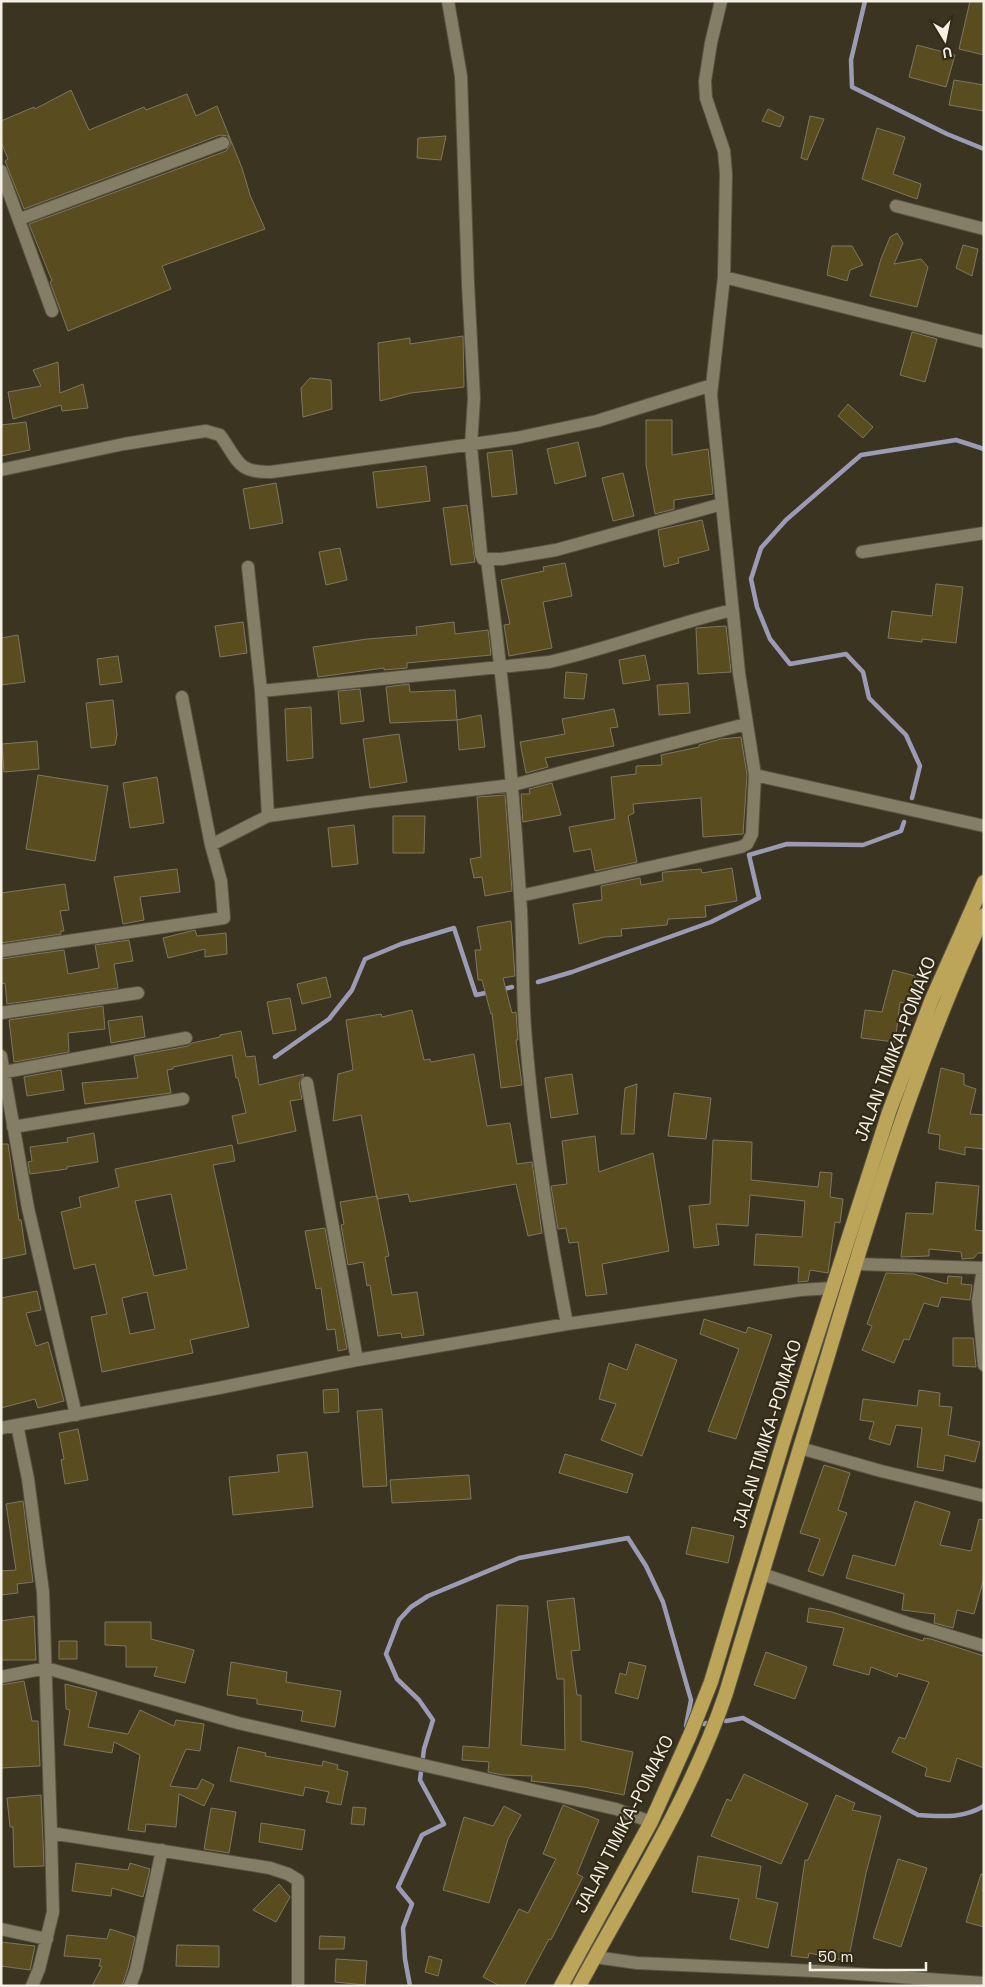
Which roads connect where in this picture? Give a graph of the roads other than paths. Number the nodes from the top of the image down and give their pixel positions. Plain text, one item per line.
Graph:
1 (448, 1) edge
2 (721, 1) edge
3 (223, 143) dead end
4 (1, 172) edge
5 (896, 206) dead end
6 (20, 219) junction
7 (984, 228) edge
8 (724, 277) junction
9 (52, 311) dead end
10 (984, 342) edge
11 (712, 385) junction
12 (471, 446) junction
13 (1, 470) edge
14 (722, 504) junction
15 (984, 533) edge
16 (862, 552) dead end
17 (487, 560) junction
18 (248, 567) dead end
19 (732, 610) junction
20 (502, 668) junction
21 (261, 692) junction
22 (182, 697) dead end
23 (746, 724) junction
24 (755, 775) junction
25 (513, 785) junction
26 (268, 816) junction
27 (984, 826) edge
28 (211, 845) junction
29 (984, 882) edge
30 (520, 896) junction
31 (984, 915) edge
32 (1, 951) edge
33 (138, 993) dead end
34 (1, 1013) edge
35 (186, 1038) dead end
36 (1, 1056) edge
37 (3, 1076) edge
38 (307, 1083) dead end
39 (183, 1099) dead end
40 (13, 1127) junction
41 (856, 1264) junction
42 (984, 1268) edge
43 (832, 1288) junction
44 (566, 1324) junction
45 (357, 1360) junction
46 (984, 1365) edge
47 (76, 1414) junction
48 (17, 1426) junction
49 (1, 1428) edge
50 (800, 1448) junction
51 (984, 1496) edge
52 (762, 1574) junction
53 (984, 1646) edge
54 (46, 1668) junction
55 (1, 1677) edge
56 (651, 1822) junction
57 (51, 1833) junction
58 (162, 1850) junction
59 (1, 1930) edge
60 (47, 1939) junction
61 (595, 1957) junction
62 (984, 1983) edge
63 (32, 1986) edge
64 (130, 1986) edge
65 (298, 1986) edge
66 (561, 1986) edge
67 (579, 1986) edge

1 - 12 street
2 - 8 street
3 - 6 street
4 - 6 street
5 - 7 street
6 - 9 street
8 - 10 street
8 - 11 street
11 - 12 street
11 - 14 street
12 - 13 street
12 - 17 street
14 - 17 street
14 - 19 street
15 - 16 street
17 - 20 street
18 - 21 street
19 - 20 street
19 - 23 street
20 - 21 street
20 - 25 street
21 - 26 street
22 - 28 street
23 - 24 street
23 - 25 street
24 - 27 street
24 - 30 street
25 - 26 street
25 - 30 street
26 - 28 street
28 - 32 street
29 - 43 highway, JALAN TIMIKA-POMAKO
30 - 44 street
31 - 41 highway, JALAN TIMIKA-POMAKO
33 - 34 street
35 - 37 street
36 - 37 street
37 - 40 street
38 - 45 street
39 - 40 street
40 - 47 street
41 - 42 street
41 - 50 highway, JALAN TIMIKA-POMAKO
42 - 46 street
43 - 44 street
43 - 56 highway, JALAN TIMIKA-POMAKO
44 - 45 street
45 - 47 street
47 - 48 street
48 - 49 street
48 - 54 street
50 - 51 street
50 - 52 highway, JALAN TIMIKA-POMAKO
52 - 53 street
52 - 61 highway, JALAN TIMIKA-POMAKO
54 - 55 street
54 - 56 street
54 - 57 street
56 - 66 highway, JALAN TIMIKA-POMAKO
57 - 58 street
57 - 60 street
58 - 64 street
58 - 65 street
59 - 60 street
60 - 63 street
61 - 62 street
61 - 67 highway, JALAN TIMIKA-POMAKO

